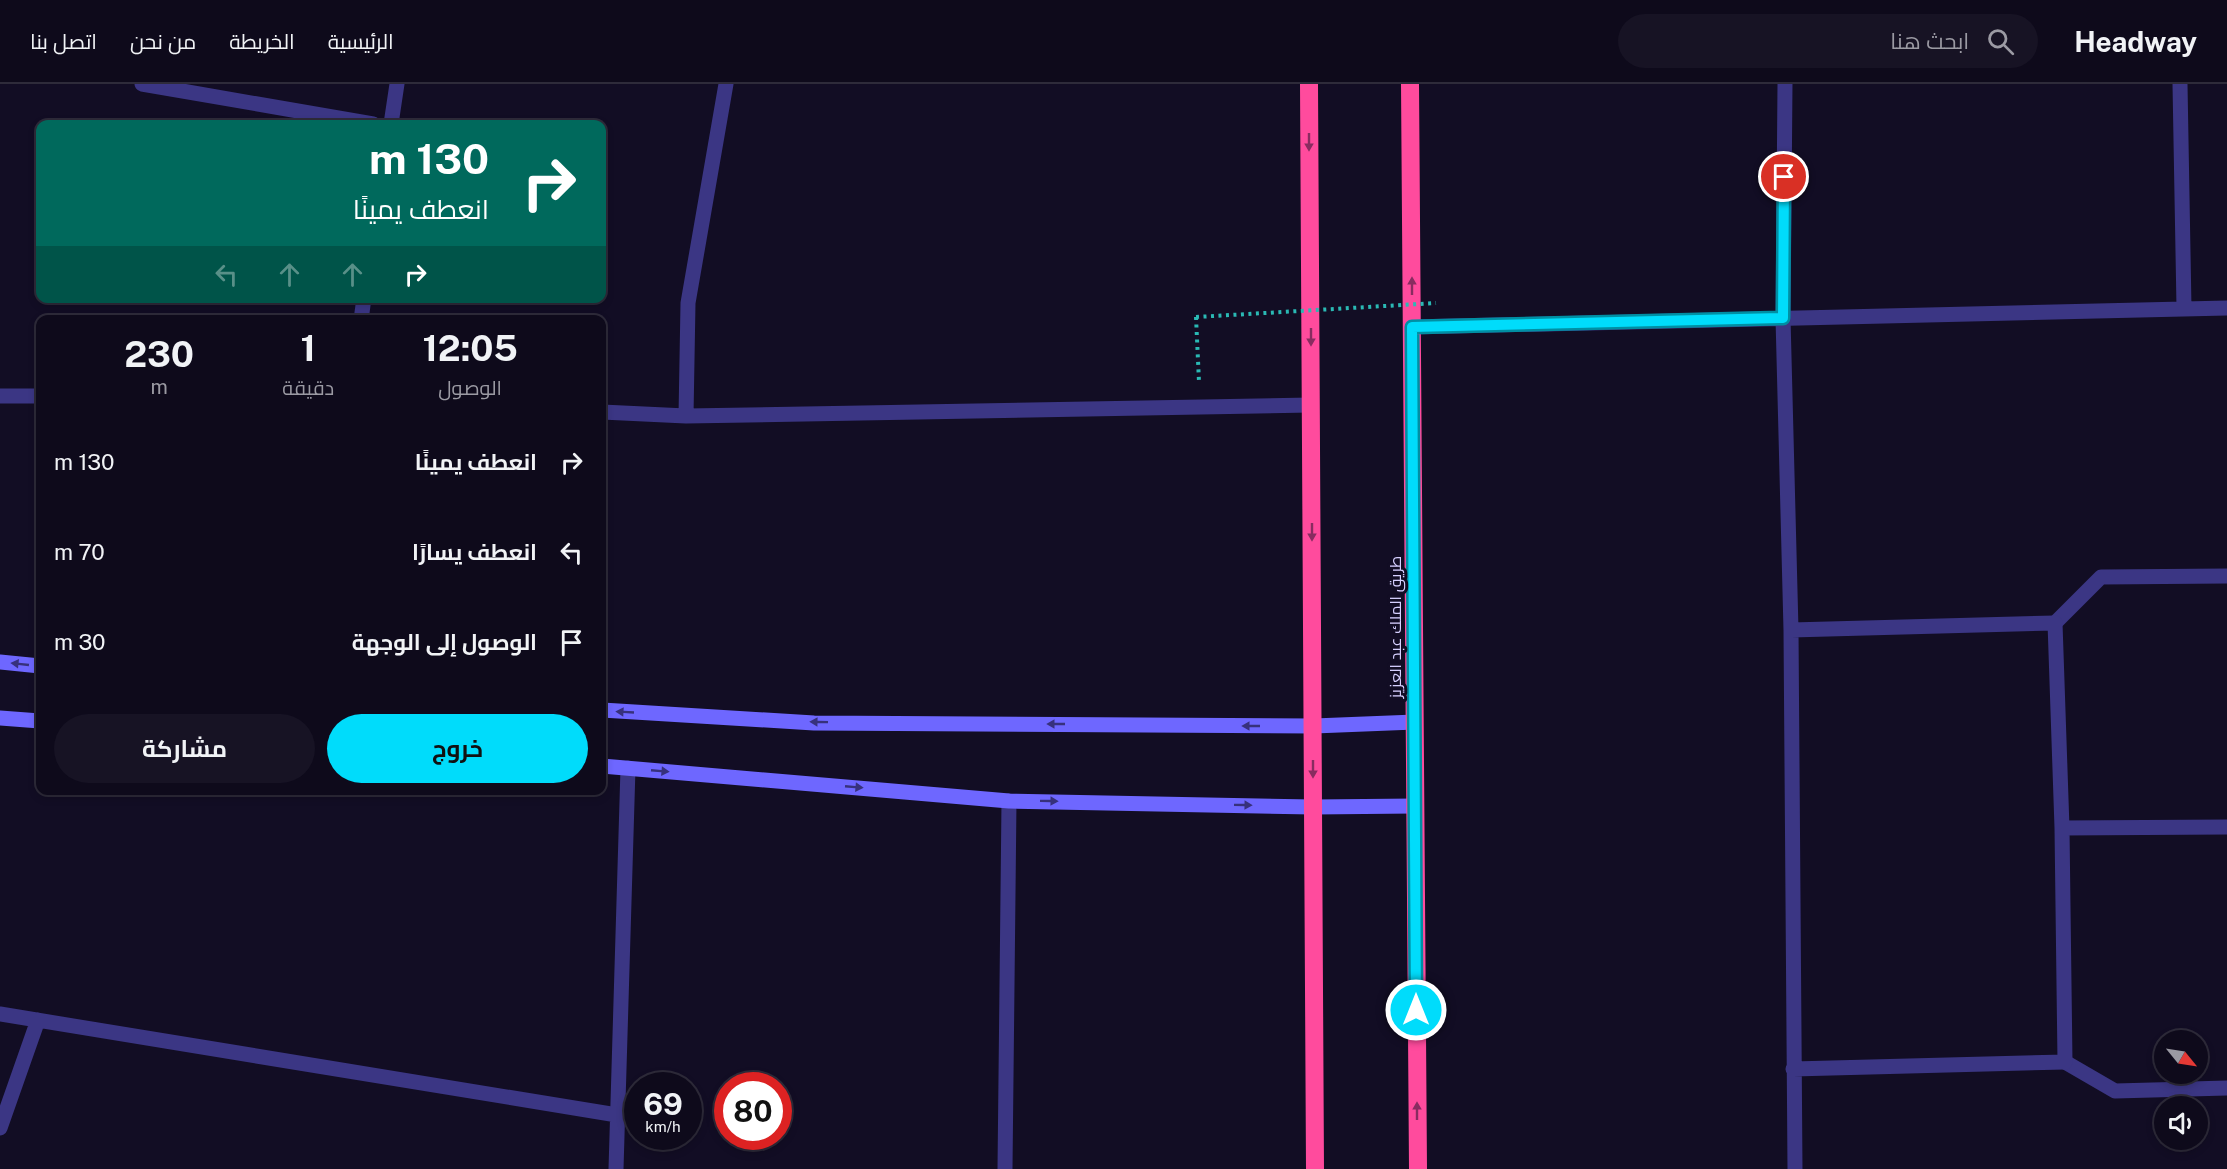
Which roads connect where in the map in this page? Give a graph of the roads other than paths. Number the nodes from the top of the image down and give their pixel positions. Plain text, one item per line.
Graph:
1 (142, 84) edge
2 (397, 84) edge
3 (726, 84) edge
4 (1309, 84) edge
5 (1410, 84) edge
6 (1785, 84) edge
7 (2180, 84) edge
8 (162, 86) edge
9 (351, 120) edge
10 (392, 120) edge
11 (2184, 308) junction
12 (2227, 308) edge
13 (1783, 318) junction
14 (1412, 327) junction
15 (0, 396) edge
16 (36, 396) edge
17 (1311, 405) junction
18 (606, 412) edge
19 (686, 416) junction
20 (2227, 576) edge
21 (2055, 623) junction
22 (1791, 630) junction
23 (0, 662) edge
24 (36, 666) edge
25 (606, 710) edge
26 (0, 718) edge
27 (36, 721) edge
28 (1415, 722) junction
29 (1314, 726) junction
30 (606, 766) edge
31 (628, 768) junction
32 (1009, 801) junction
33 (1415, 806) junction
34 (1313, 807) junction
35 (2227, 826) edge
36 (2062, 828) junction
37 (0, 1014) edge
38 (38, 1020) junction
39 (2065, 1062) junction
40 (1793, 1069) junction
41 (2227, 1088) edge
42 (617, 1115) junction
43 (0, 1128) edge
44 (616, 1169) edge
45 (1005, 1169) edge
46 (1315, 1169) edge
47 (1418, 1169) edge
48 (1794, 1169) edge

1 - 8 street
2 - 10 street
3 - 19 street
4 -> 17 highway
14 -> 5 highway, طريق الملك عبد العزيز
6 - 13 street
7 - 11 street
8 - 9 street
11 - 12 street
11 - 13 street
13 - 14 street
13 - 22 street
14 - 28 highway, طريق الملك عبد العزيز
15 - 16 street
17 - 19 street
17 -> 29 highway
18 - 19 street
20 - 21 street
21 - 22 street
21 - 36 street
22 - 40 street
24 -> 23 street
29 -> 25 street
26 - 27 street
28 - 29 street
28 - 33 highway, طريق الملك عبد العزيز
29 -> 34 highway
30 - 31 street
31 -> 32 street
31 - 42 street
32 -> 34 street
32 - 45 street
33 - 34 street
47 -> 33 highway, طريق الملك عبد العزيز
34 - 46 highway
35 - 36 street
36 - 39 street
37 - 38 street
38 - 42 street
38 - 43 street
39 - 40 street
39 - 41 street
40 - 48 street
42 - 44 street

